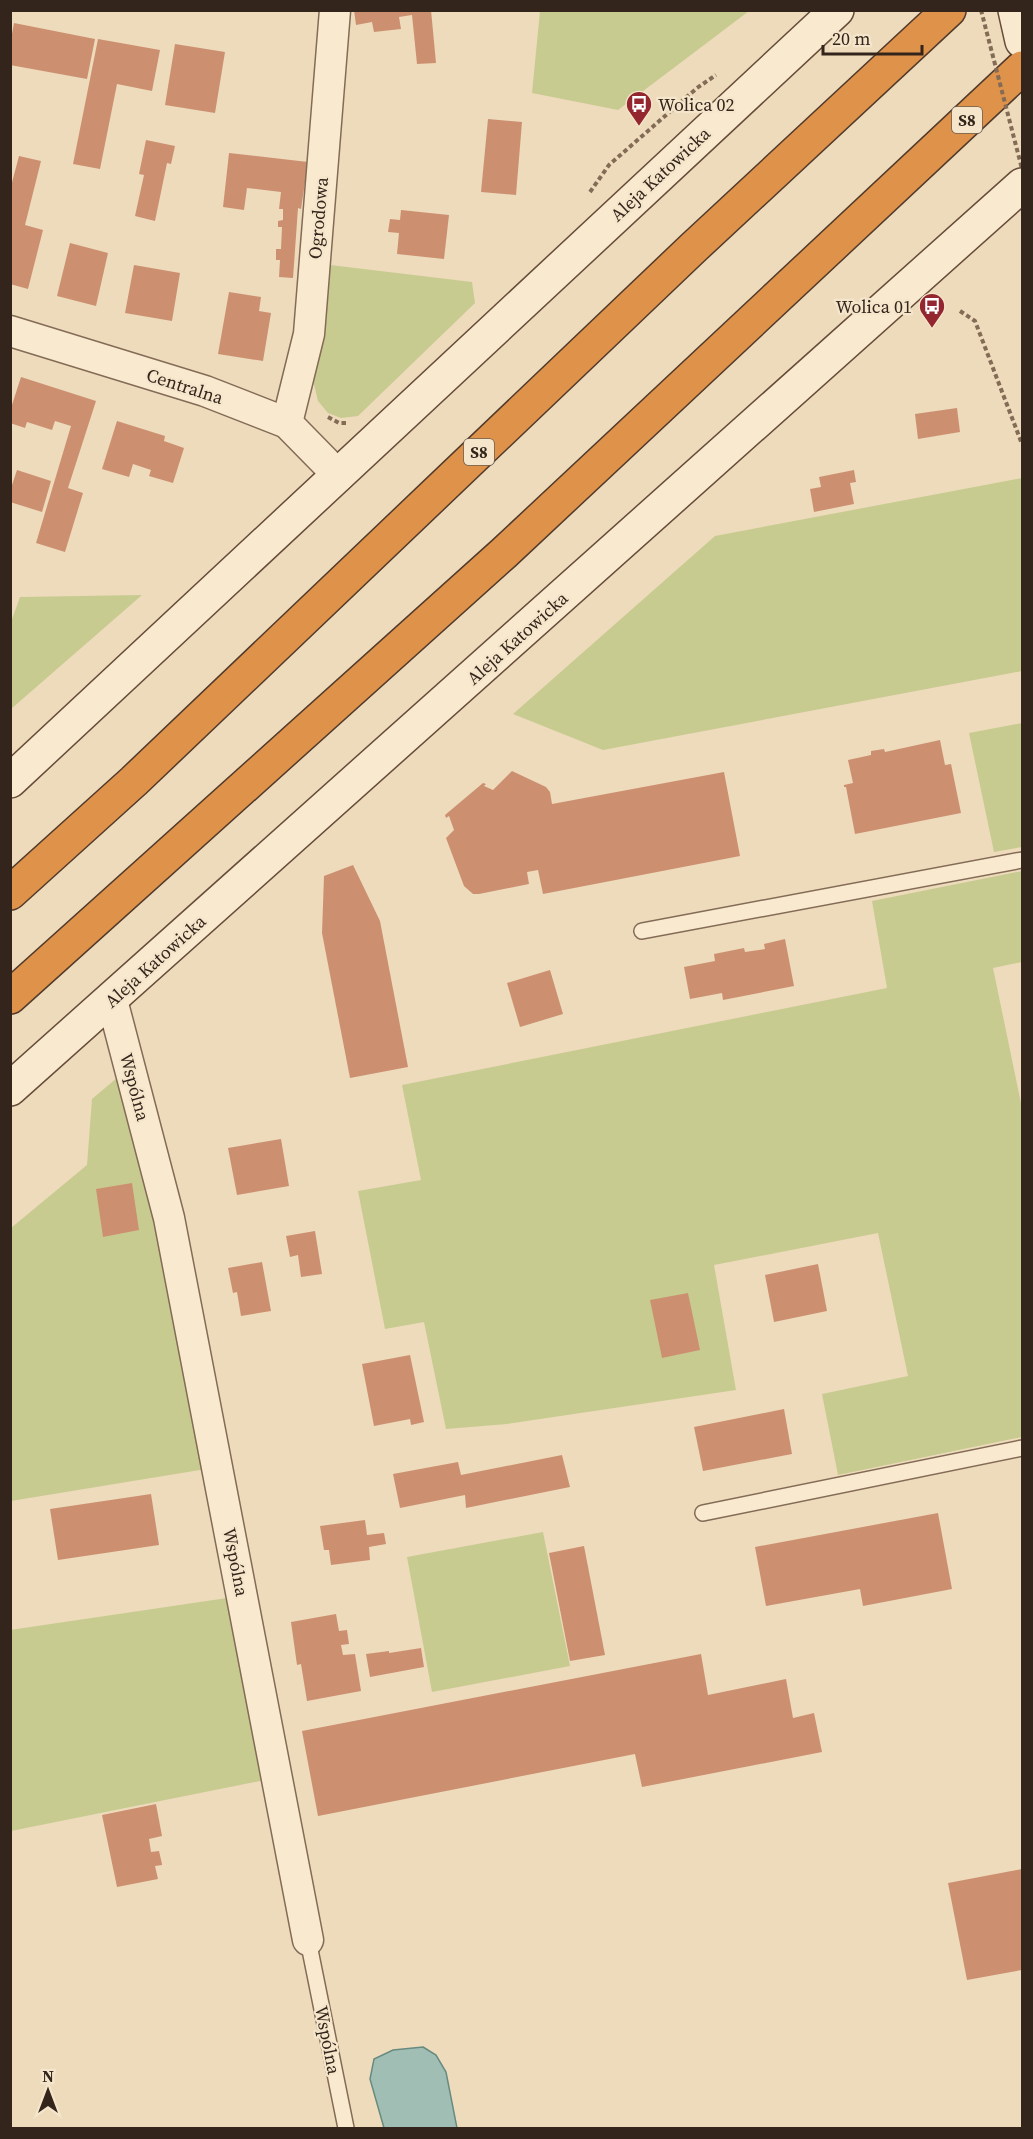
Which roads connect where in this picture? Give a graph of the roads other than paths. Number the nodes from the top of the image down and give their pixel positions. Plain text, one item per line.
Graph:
1 (335, 10) edge
2 (837, 10) edge
3 (949, 10) edge
4 (1015, 10) edge
5 (1023, 41) edge
6 (1023, 68) edge
7 (1023, 185) edge
8 (10, 331) edge
9 (287, 423) junction
10 (339, 476) junction
11 (10, 781) edge
12 (1023, 860) edge
13 (10, 893) edge
14 (642, 931) dead end
15 (10, 997) edge
16 (112, 1000) junction
17 (10, 1089) edge
18 (1023, 1448) edge
19 (703, 1513) dead end
20 (308, 1940) joint
21 (346, 2128) edge

1 - 9 street, Ogrodowa
2 - 10 street, Aleja Katowicka
3 - 13 highway, S8
4 - 5 street
6 - 15 highway, S8
7 - 16 street, Aleja Katowicka
8 - 9 street, Centralna
9 - 10 street, Centralna
10 - 11 street, Aleja Katowicka
12 - 14 lane
16 - 17 street, Aleja Katowicka
16 - 20 street, Wspólna
18 - 19 lane
20 - 21 lane, Wspólna

